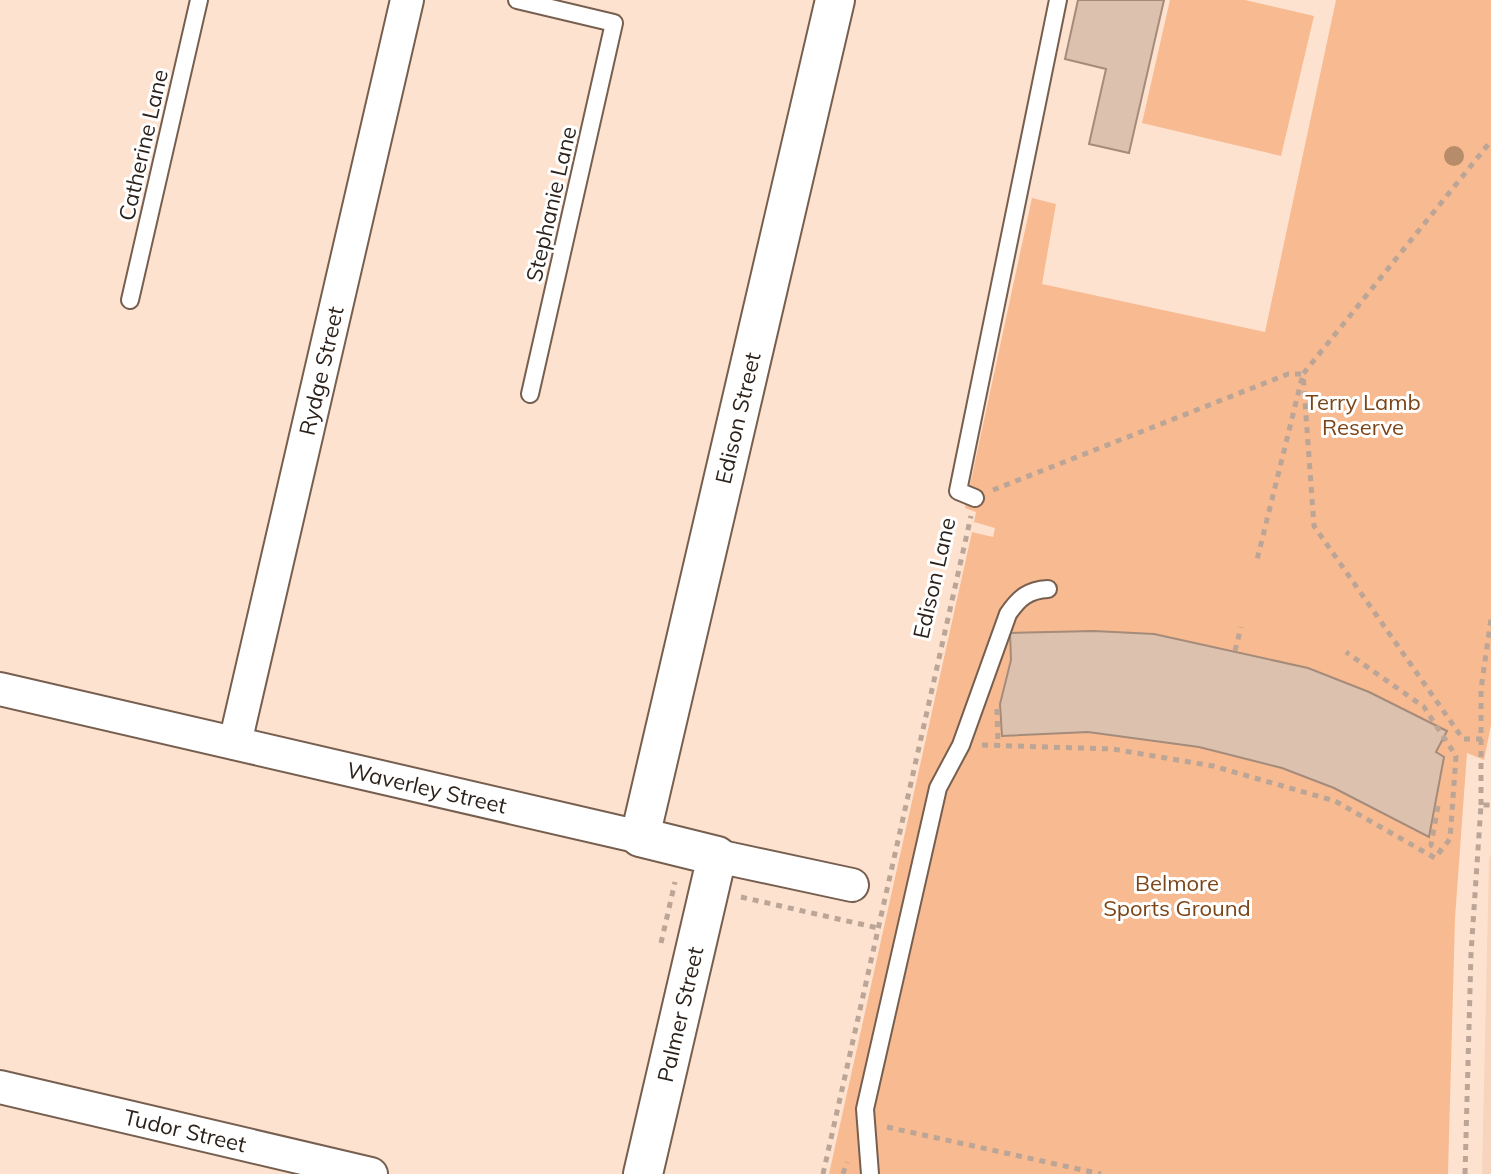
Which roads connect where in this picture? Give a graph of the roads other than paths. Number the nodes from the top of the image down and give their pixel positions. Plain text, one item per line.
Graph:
1 (199, 0) edge
2 (407, 0) edge
3 (517, 0) edge
4 (835, 0) edge
5 (1058, 0) edge
6 (130, 300) dead end
7 (530, 394) dead end
8 (975, 498) road end
9 (1048, 589) dead end
10 (0, 689) edge
11 (235, 743) junction
12 (640, 837) junction
13 (717, 856) junction
14 (852, 885) dead end
15 (0, 1087) edge
16 (371, 1174) edge
17 (643, 1174) edge
18 (870, 1174) edge

1 - 6 lane, Catherine Lane
2 - 11 street, Rydge Street
3 - 7 lane, Stephanie Lane
4 - 12 street, Edison Street
5 - 8 lane, Edison Lane
9 - 18 lane
10 - 11 street, Waverley Street
11 - 12 street, Waverley Street
12 - 13 street, Waverley Street
13 - 14 street, Waverley Street
13 - 17 street, Palmer Street
15 - 16 street, Tudor Street

